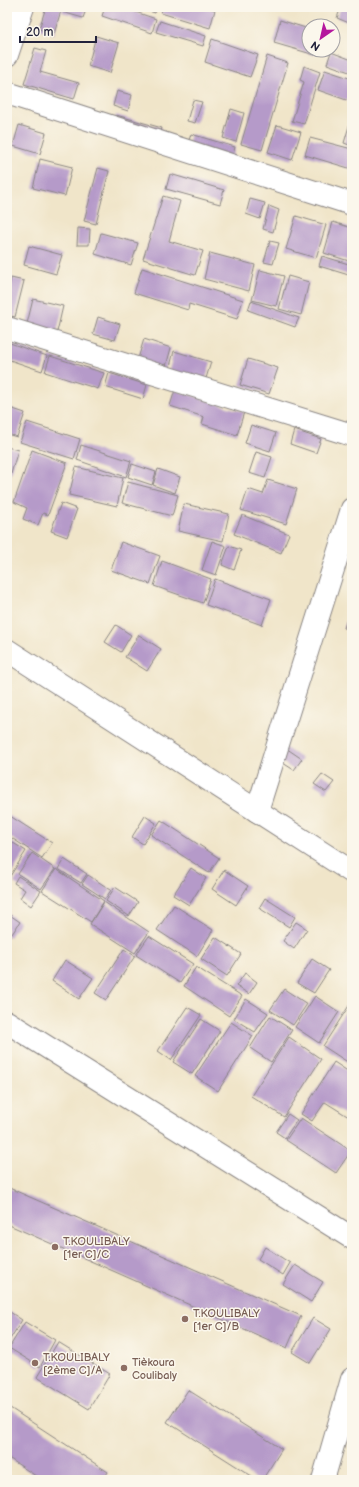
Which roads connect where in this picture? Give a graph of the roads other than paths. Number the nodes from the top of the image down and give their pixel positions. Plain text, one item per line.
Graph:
1 (23, 7) edge
2 (7, 55) edge
3 (7, 93) edge
4 (352, 204) edge
5 (7, 328) edge
6 (352, 435) edge
7 (352, 509) edge
8 (7, 650) edge
9 (257, 811) junction
10 (352, 872) edge
11 (7, 1022) edge
12 (350, 1232) edge
13 (352, 1379) edge
14 (323, 1480) edge

1 - 2 street
3 - 4 street
5 - 6 street
7 - 9 street
8 - 9 street
9 - 10 street
11 - 12 street
13 - 14 street

